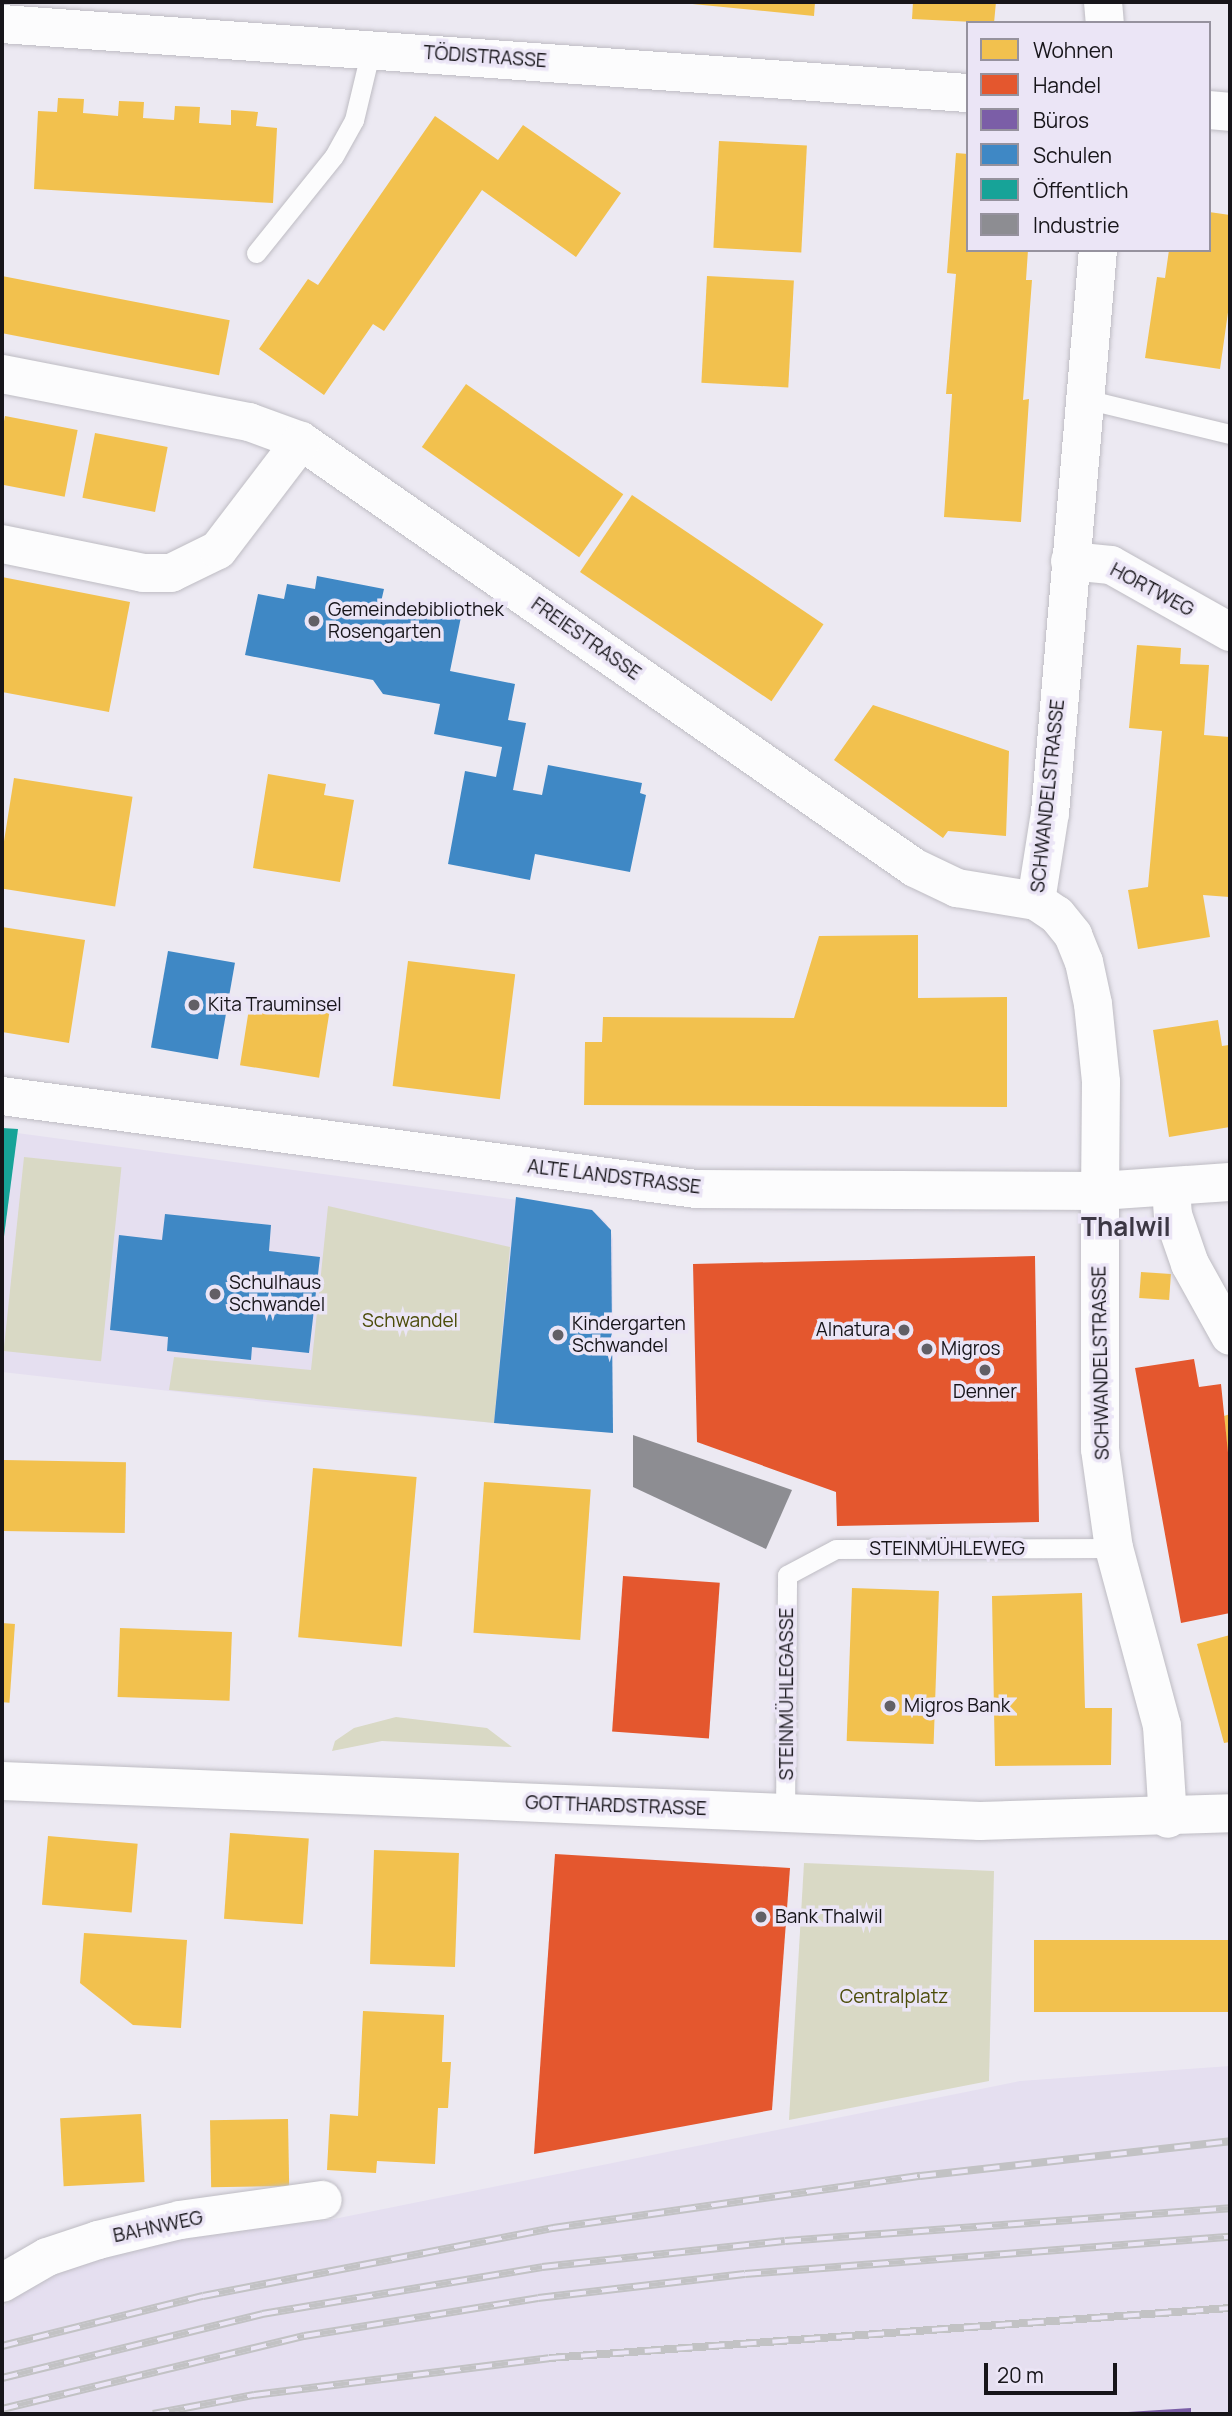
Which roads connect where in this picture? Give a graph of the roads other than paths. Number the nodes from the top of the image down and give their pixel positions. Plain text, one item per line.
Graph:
1 (1103, 2) edge
2 (1105, 21) edge
3 (2, 24) edge
4 (371, 49) junction
5 (966, 93) edge
6 (1211, 110) edge
7 (1230, 112) edge
8 (1098, 252) edge
9 (256, 253) dead end
10 (2, 374) edge
11 (1085, 400) junction
12 (1230, 434) edge
13 (301, 441) junction
14 (2, 544) edge
15 (1070, 561) junction
16 (1230, 632) edge
17 (1036, 901) junction
18 (2, 1096) edge
19 (1230, 1182) edge
20 (1171, 1188) junction
21 (1100, 1191) junction
22 (1230, 1336) edge
23 (1114, 1548) junction
24 (787, 1575) joint
25 (2, 1781) edge
26 (785, 1813) junction
27 (1230, 1814) edge
28 (1168, 1819) junction
29 (323, 2200) dead end
30 (2, 2283) edge

1 - 2 street
3 - 4 street, TÖDISTRASSE
4 - 5 street, TÖDISTRASSE
4 - 9 lane
6 - 7 street
8 - 11 street, SCHWANDELSTRASSE
10 - 13 street, FREIESTRASSE
11 - 12 lane
11 - 15 street, SCHWANDELSTRASSE
13 - 14 street
13 - 17 street, FREIESTRASSE
15 - 16 street, HORTWEG
15 - 17 street, SCHWANDELSTRASSE
17 - 21 street, SCHWANDELSTRASSE
18 - 21 street, ALTE LANDSTRASSE
19 - 20 street, ALTE LANDSTRASSE
20 - 21 street, ALTE LANDSTRASSE
20 - 22 street
21 - 23 street, SCHWANDELSTRASSE
23 - 24 lane, STEINMÜHLEWEG
23 - 28 street, SCHWANDELSTRASSE
24 - 26 lane, STEINMÜHLEGASSE
25 - 26 street, GOTTHARDSTRASSE
26 - 28 street, GOTTHARDSTRASSE
27 - 28 street, GOTTHARDSTRASSE
29 - 30 street, BAHNWEG

